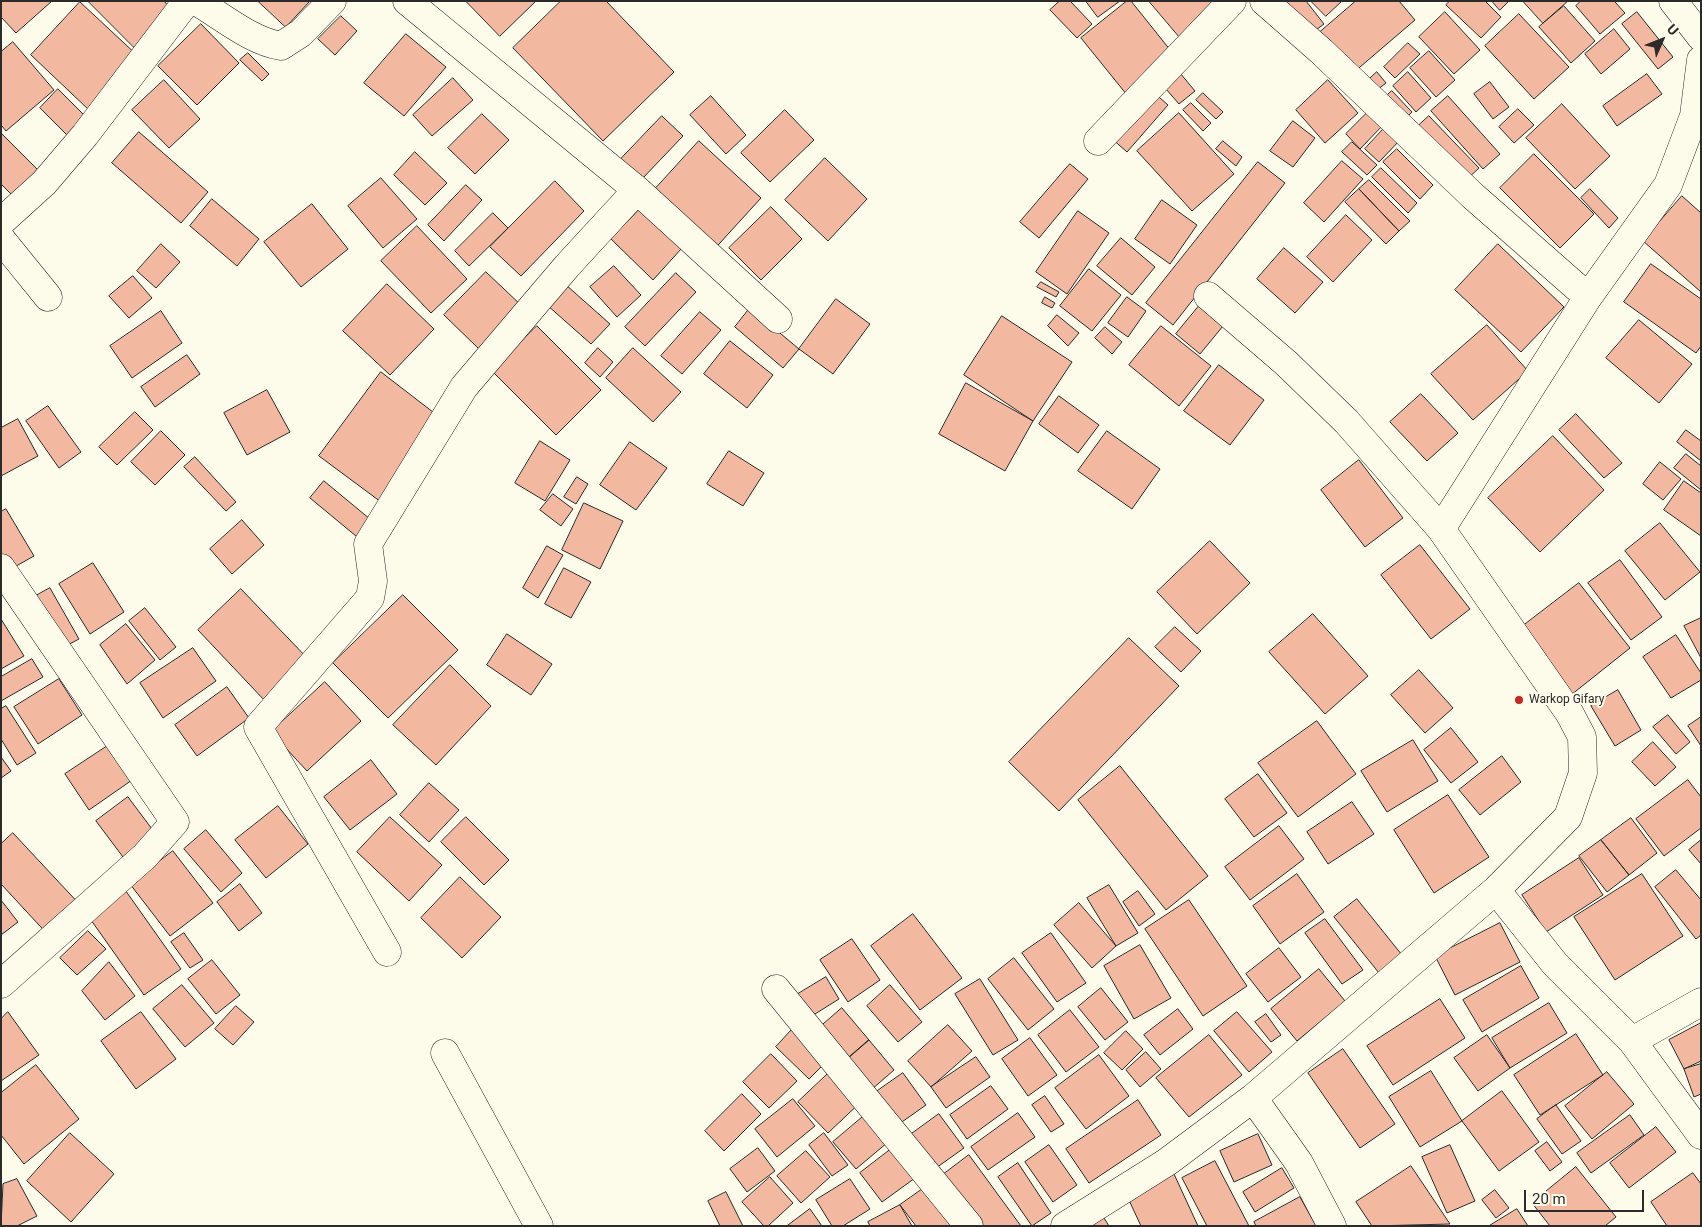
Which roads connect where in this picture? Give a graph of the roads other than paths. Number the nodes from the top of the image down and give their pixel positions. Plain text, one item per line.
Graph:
1 (187, 1) edge
2 (196, 1) edge
3 (332, 1) edge
4 (407, 1) edge
5 (1232, 1) edge
6 (1264, 1) edge
7 (1673, 1) edge
8 (1701, 37) edge
9 (1701, 60) edge
10 (1098, 141) dead end
11 (636, 190) junction
12 (1, 222) edge
13 (1, 239) edge
14 (1208, 296) dead end
15 (48, 297) dead end
16 (1588, 297) junction
17 (778, 319) dead end
18 (1441, 529) junction
19 (1, 568) edge
20 (1496, 890) junction
21 (387, 952) dead end
22 (1, 984) edge
23 (776, 989) dead end
24 (1701, 1002) edge
25 (1632, 1041) junction
26 (445, 1053) dead end
27 (1253, 1098) junction
28 (1701, 1135) edge
29 (539, 1226) edge
30 (969, 1226) edge
31 (1065, 1226) edge
32 (1332, 1226) edge

1 - 12 street
2 - 3 street
4 - 11 street
5 - 10 street
6 - 16 street
7 - 8 street
9 - 16 street
11 - 17 street
11 - 21 street
13 - 15 street
14 - 18 street
16 - 18 street
18 - 20 street
19 - 22 street
20 - 25 street
20 - 27 street
23 - 30 street
24 - 25 street
25 - 28 street
26 - 29 street
27 - 31 street
27 - 32 street

